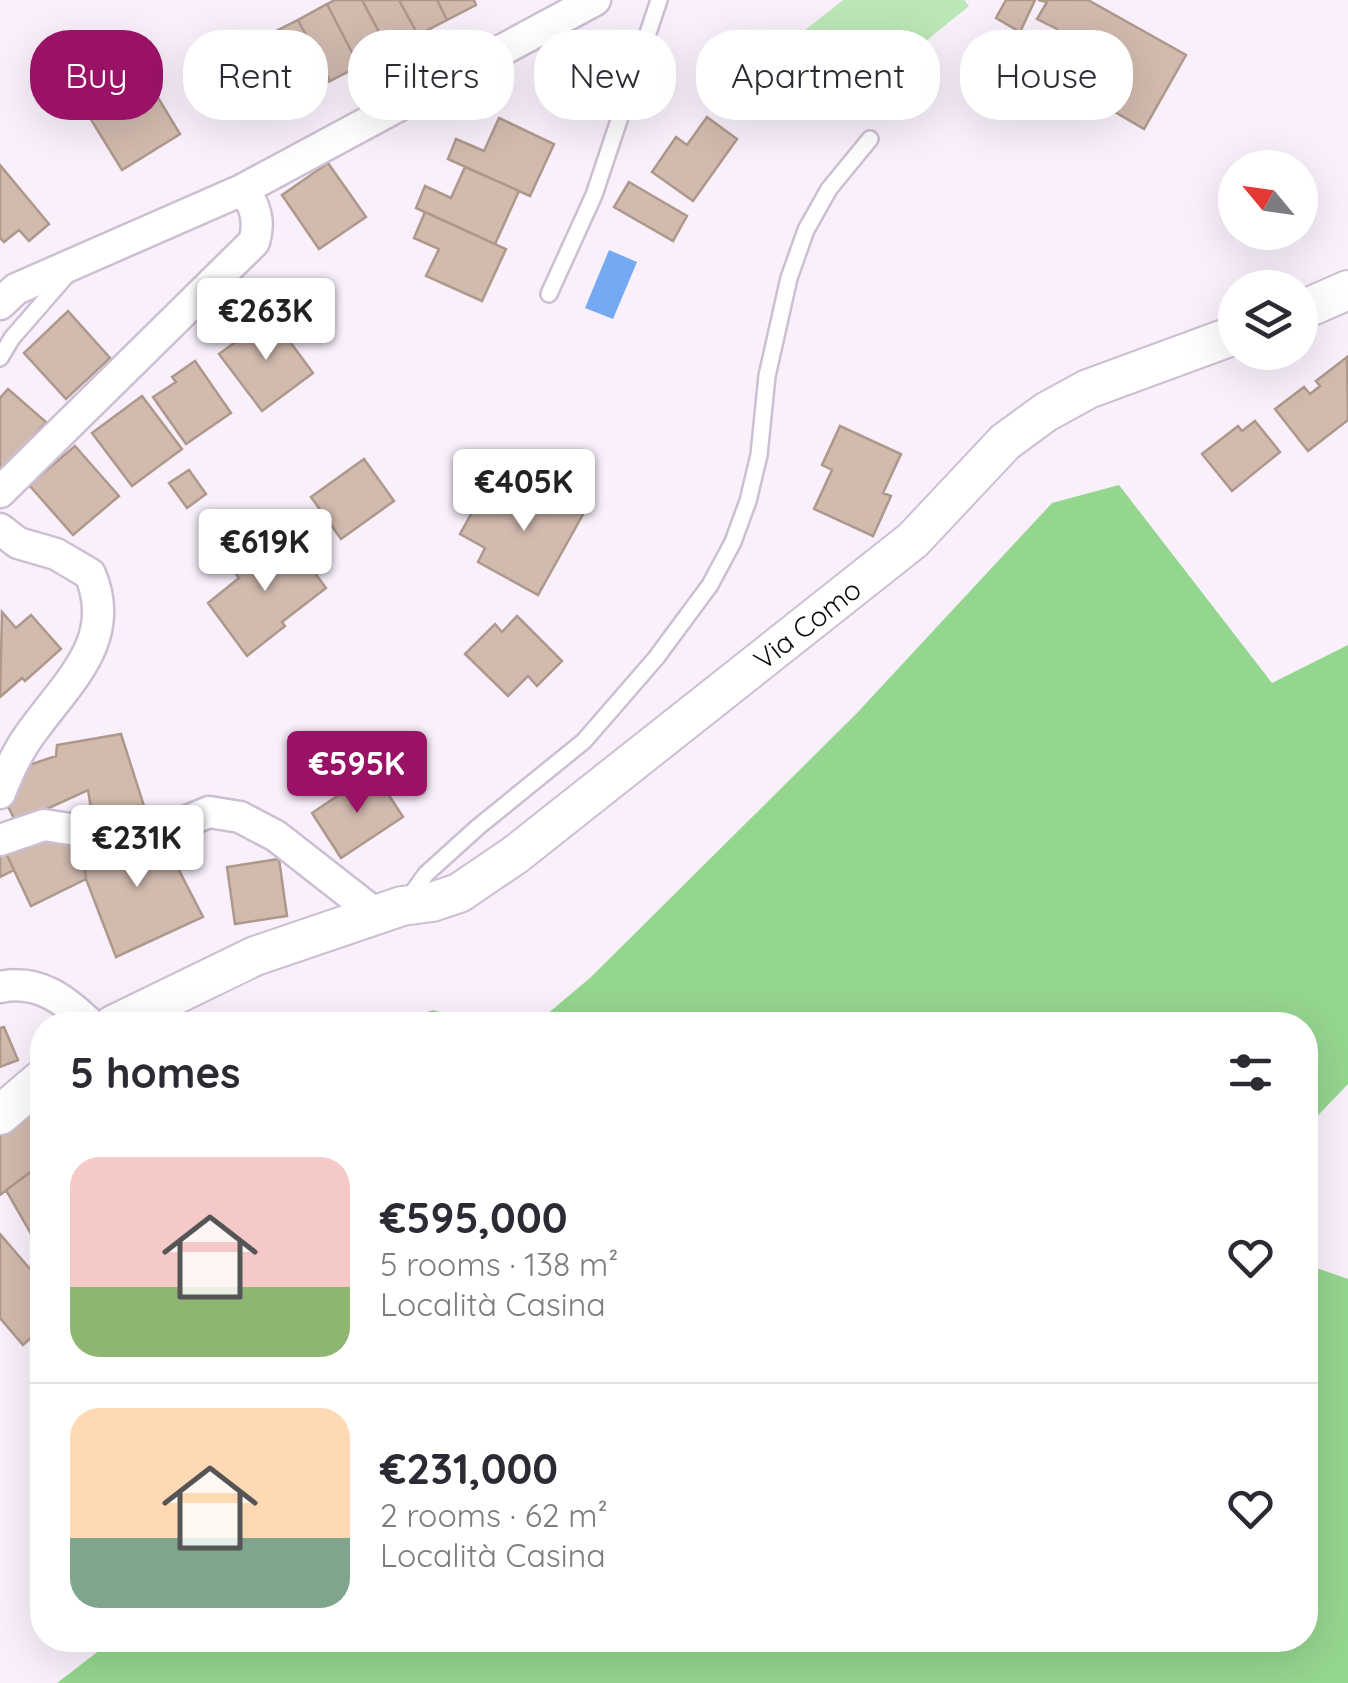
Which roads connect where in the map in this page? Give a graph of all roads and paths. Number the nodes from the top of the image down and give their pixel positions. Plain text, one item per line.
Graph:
1 (595, 0) edge
2 (659, 0) edge
3 (870, 138) dead end
4 (242, 190) junction
5 (78, 261) junction
6 (1348, 290) edge
7 (549, 294) dead end
8 (0, 304) edge
9 (1318, 304) edge
10 (1218, 341) edge
11 (0, 358) edge
12 (0, 492) edge
13 (9, 536) edge
14 (0, 794) edge
15 (0, 840) edge
16 (390, 910) junction
17 (0, 986) edge
18 (76, 1012) edge
19 (141, 1012) edge
20 (30, 1089) edge
21 (0, 1114) edge

1 - 4 street
2 - 7 lane
3 - 16 lane
4 - 5 street
4 - 12 street
5 - 8 street
5 - 11 lane
6 - 9 street
10 - 16 street, Via Como
13 - 14 street
15 - 16 street
16 - 19 street, Via Como
17 - 18 street
20 - 21 street

